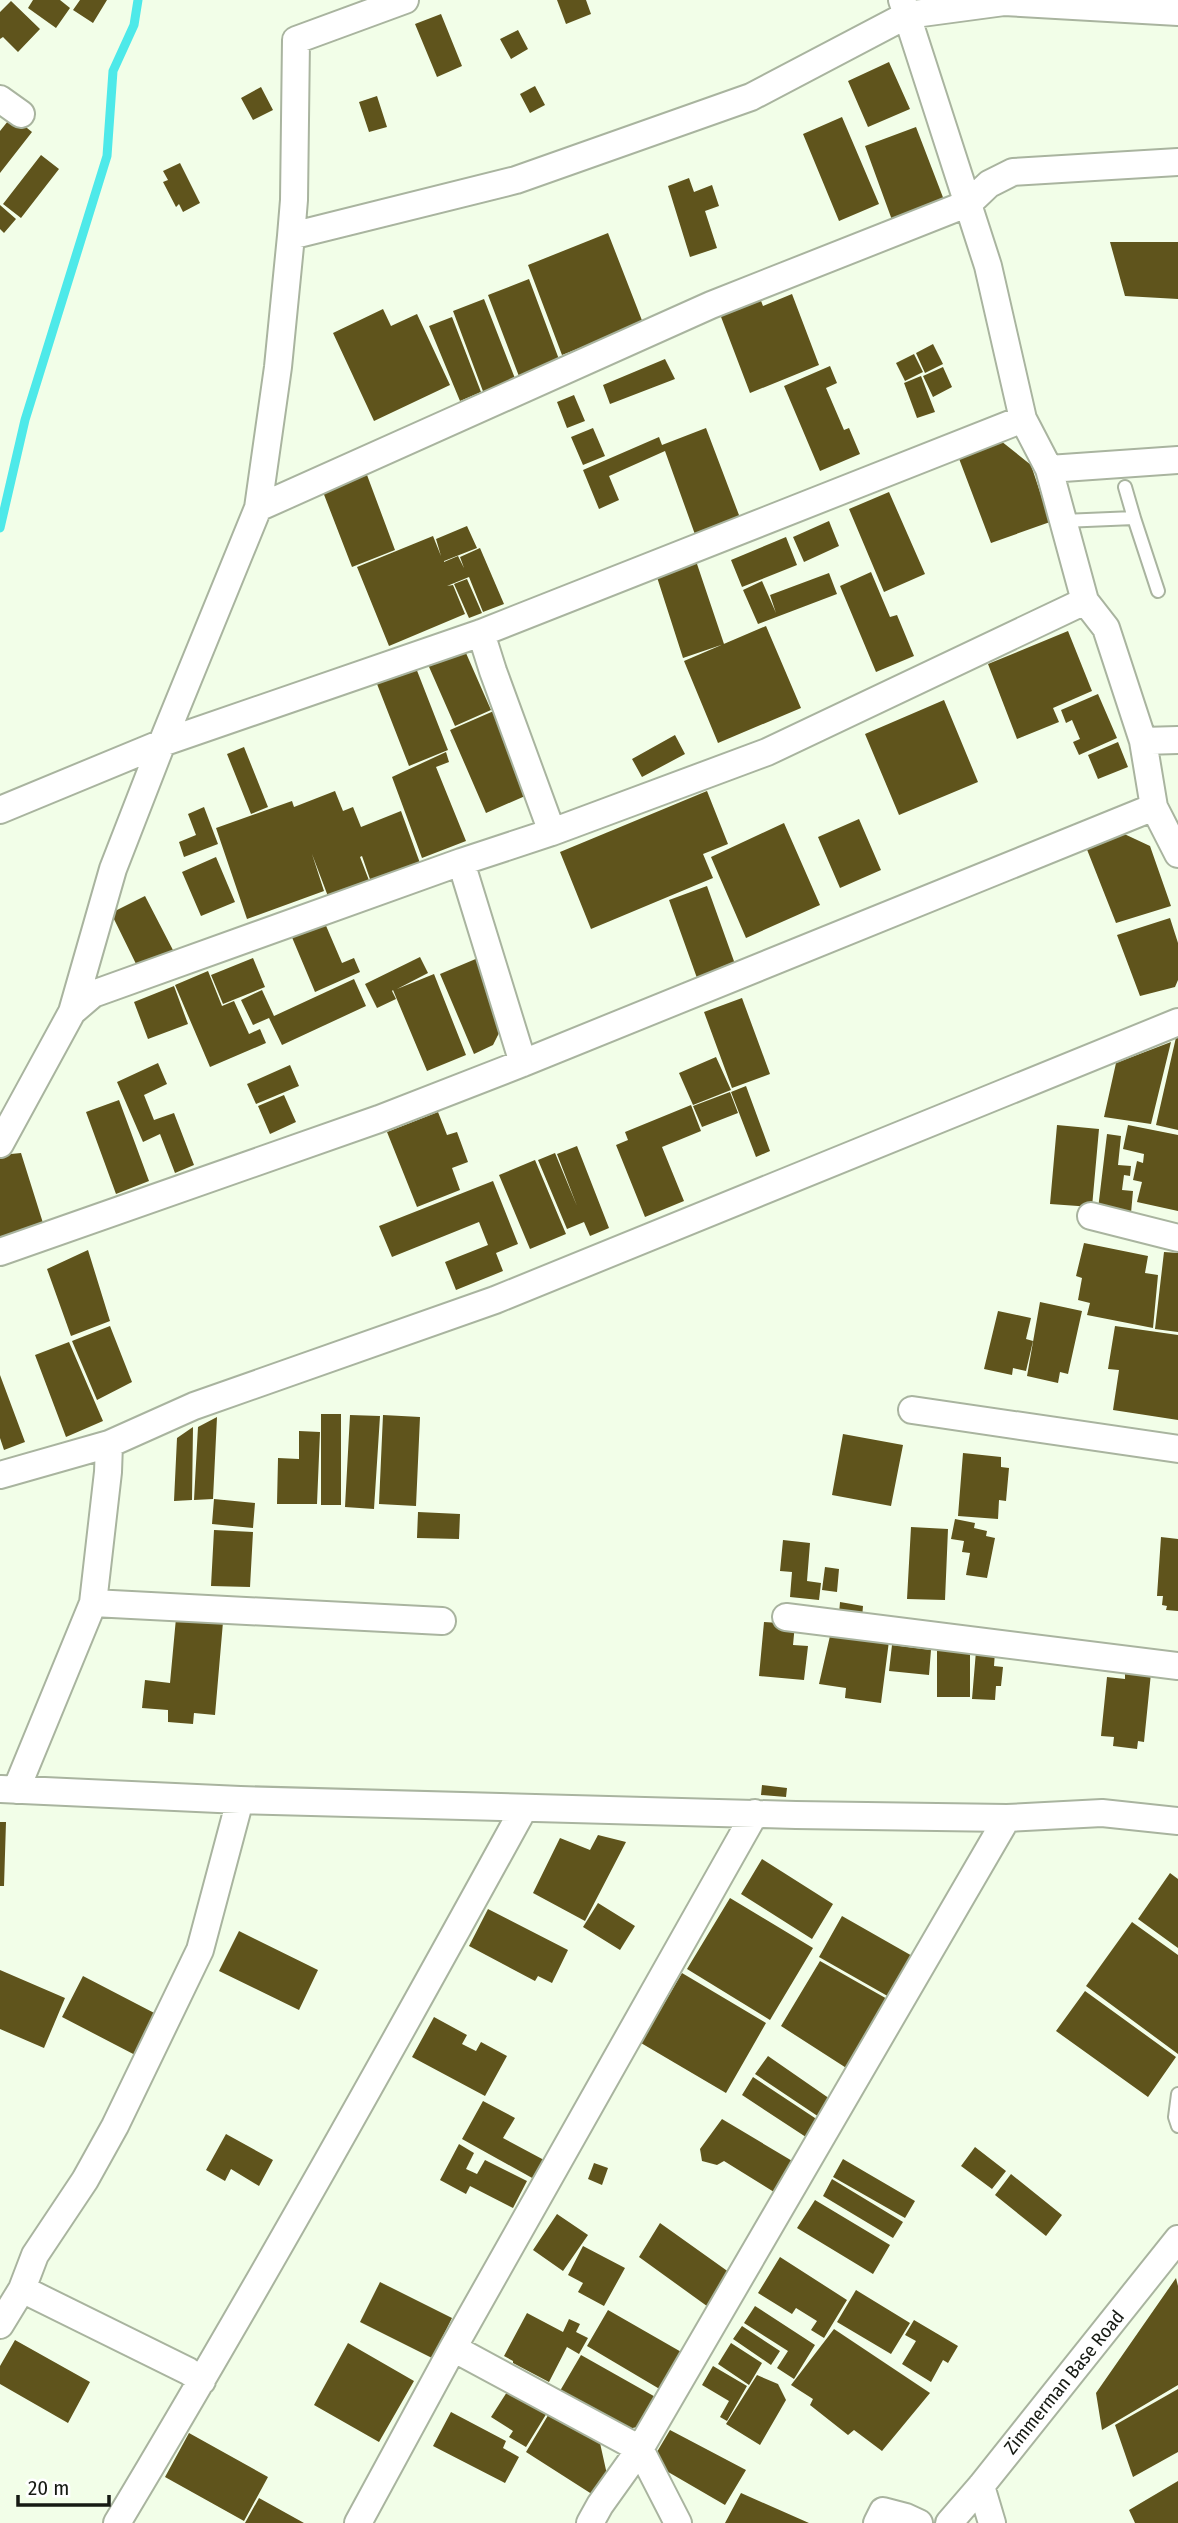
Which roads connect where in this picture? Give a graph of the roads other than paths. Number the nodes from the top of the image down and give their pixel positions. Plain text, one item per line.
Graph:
1 (405, 0) edge
2 (905, 7) edge
3 (1178, 12) edge
4 (1178, 162) edge
5 (969, 203) junction
6 (291, 236) junction
7 (1023, 419) junction
8 (1178, 460) edge
9 (1049, 469) junction
10 (1125, 487) dead end
11 (258, 508) junction
12 (1134, 518) junction
13 (1063, 522) junction
14 (1158, 591) dead end
15 (1085, 601) junction
16 (481, 633) junction
17 (1178, 740) edge
18 (1143, 741) junction
19 (162, 743) junction
20 (1154, 807) junction
21 (0, 810) edge
22 (552, 832) junction
23 (1178, 854) edge
24 (461, 862) junction
25 (72, 1012) junction
26 (1178, 1022) edge
27 (523, 1063) junction
28 (0, 1144) edge
29 (1091, 1216) dead end
30 (1178, 1238) edge
31 (0, 1252) edge
32 (912, 1410) dead end
33 (109, 1444) junction
34 (1178, 1449) edge
35 (0, 1475) edge
36 (93, 1602) junction
37 (786, 1617) dead end
38 (442, 1620) dead end
39 (1178, 1666) edge
40 (8, 1789) edge
41 (240, 1800) junction
42 (524, 1808) junction
43 (755, 1813) junction
44 (1007, 1818) junction
45 (1178, 1821) edge
46 (1178, 2094) edge
47 (1178, 2126) edge
48 (1178, 2239) edge
49 (22, 2288) junction
50 (0, 2325) edge
51 (453, 2348) junction
52 (202, 2381) junction
53 (640, 2449) junction
54 (981, 2486) junction
55 (117, 2523) edge
56 (358, 2523) edge
57 (590, 2523) edge
58 (678, 2523) edge
59 (877, 2523) edge
60 (919, 2523) edge
61 (948, 2523) edge
62 (992, 2523) edge

1 - 6 street
2 - 3 street
2 - 5 street
2 - 6 street
4 - 5 street
5 - 7 street
5 - 11 street
6 - 11 street
7 - 9 street
7 - 16 street
8 - 9 street
9 - 13 street
10 - 12 lane
11 - 19 street
12 - 13 lane
12 - 14 lane
13 - 15 street
15 - 18 street
15 - 22 street
16 - 19 street
16 - 22 street
17 - 18 street
18 - 20 street
19 - 21 street
19 - 25 street
20 - 23 street
20 - 27 street
22 - 24 street
24 - 25 street
24 - 27 street
25 - 28 street
26 - 33 street
27 - 31 street
29 - 30 street
32 - 34 street
33 - 35 street
33 - 36 street
36 - 38 street
36 - 40 street
37 - 39 street
40 - 41 street
41 - 42 street
41 - 49 street
42 - 43 street
42 - 52 street
43 - 44 street
43 - 51 street
44 - 45 street
44 - 53 street
46 - 47 lane
48 - 54 street, Zimmerman Base Road
49 - 50 street
49 - 52 street
51 - 53 street
51 - 56 street
52 - 55 street
53 - 57 street
53 - 58 street
54 - 61 street, Zimmerman Base Road
54 - 62 street
59 - 60 street

